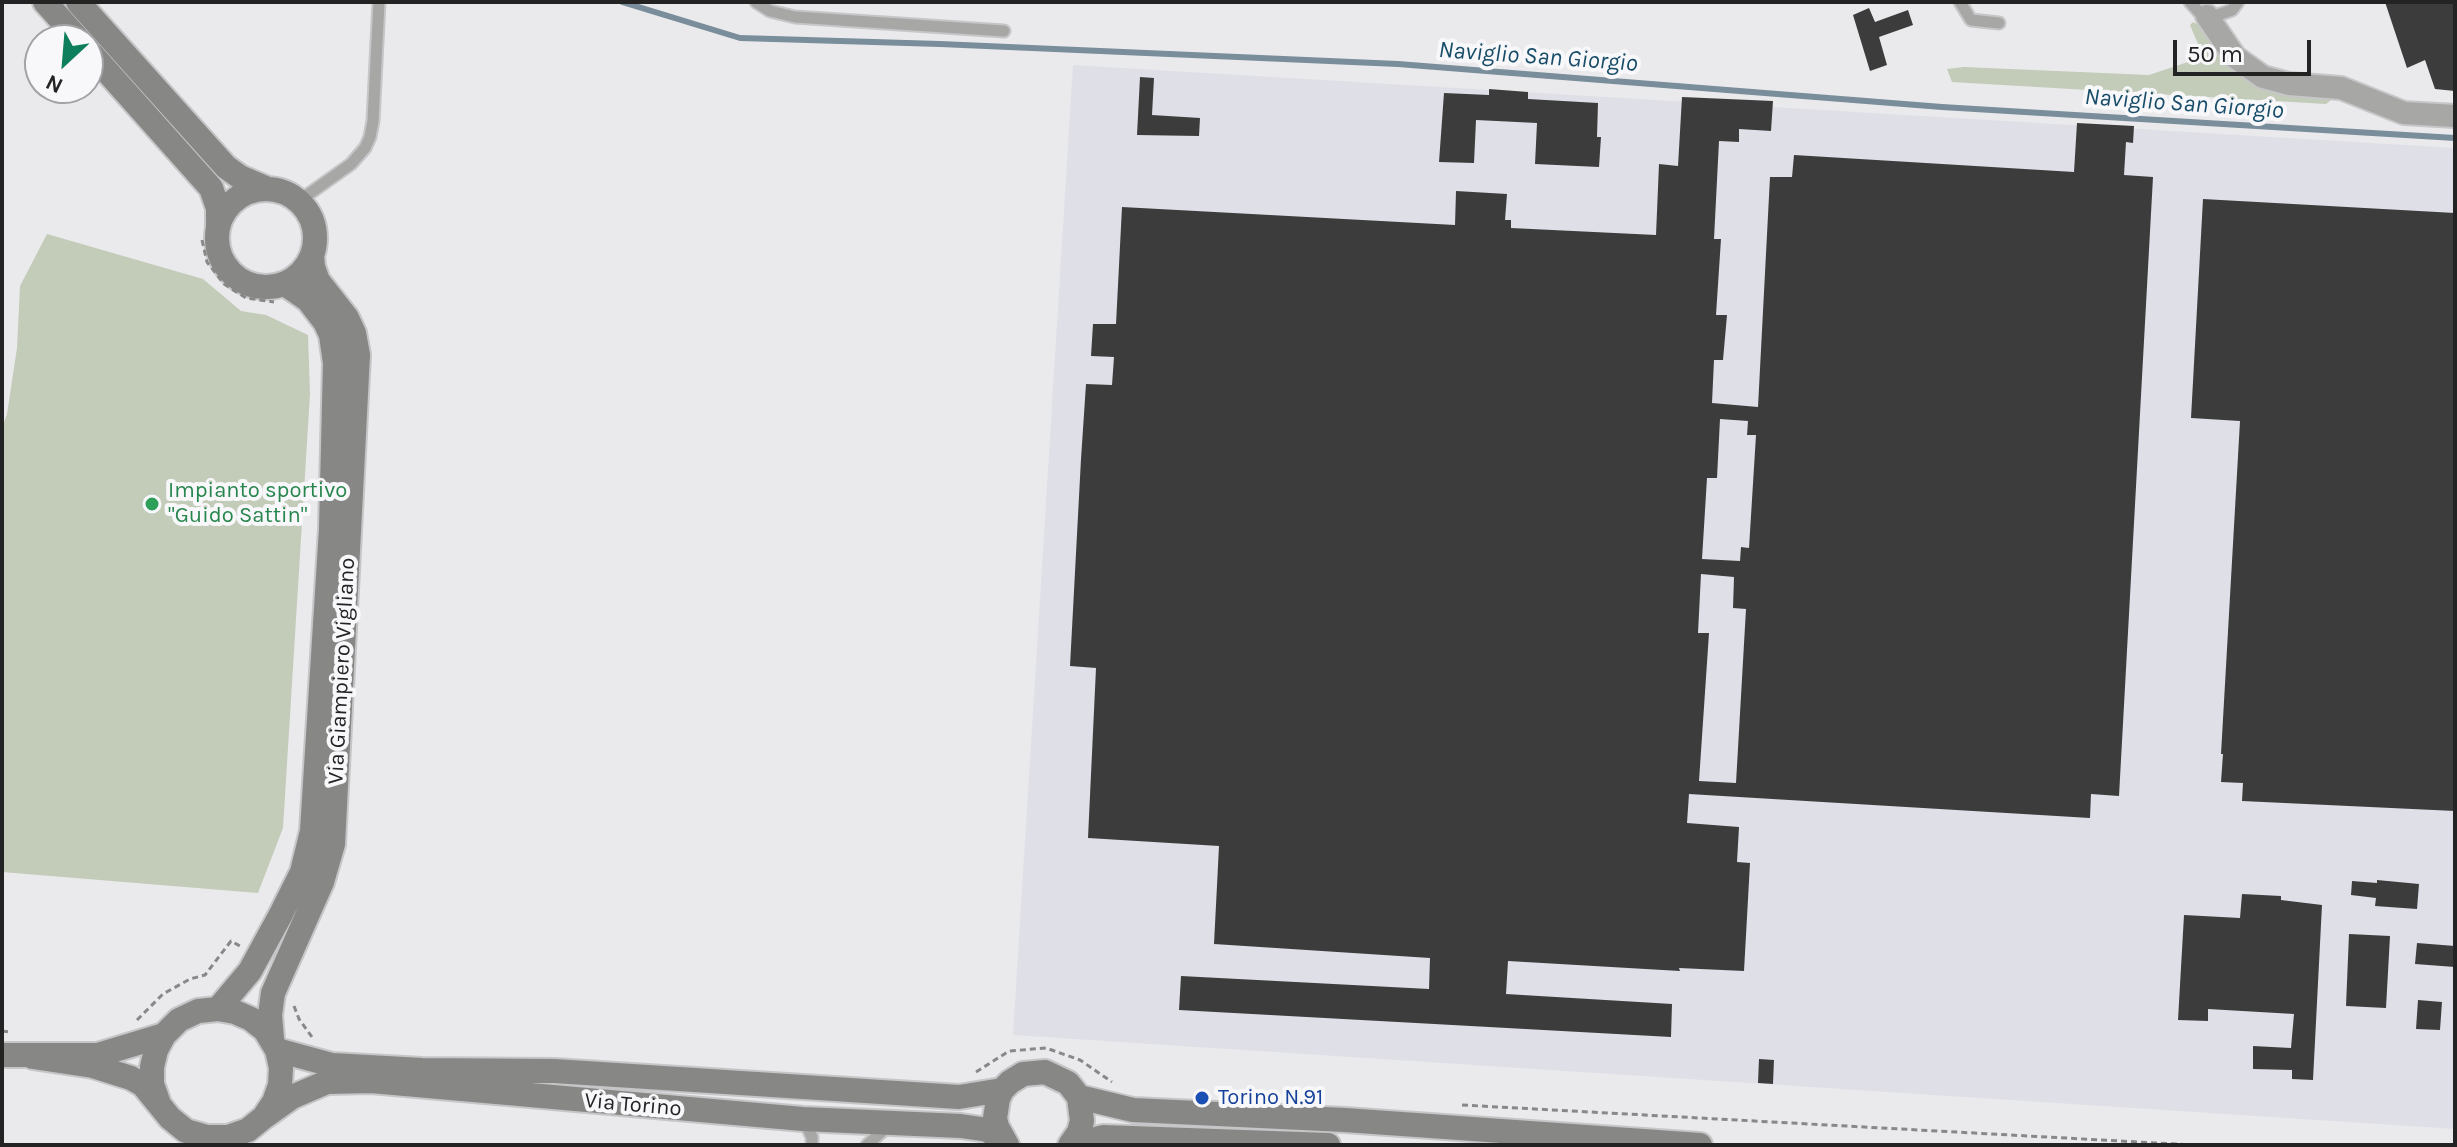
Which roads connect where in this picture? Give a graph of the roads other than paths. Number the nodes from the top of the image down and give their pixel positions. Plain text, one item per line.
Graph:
1 (45, 2) edge
2 (78, 2) edge
3 (379, 2) edge
4 (756, 2) edge
5 (1960, 2) edge
6 (2215, 8) edge
7 (1999, 23) dead end
8 (65, 24) edge
9 (1004, 31) dead end
10 (104, 68) edge
11 (2455, 116) edge
12 (268, 189) junction
13 (299, 201) junction
14 (210, 228) junction
15 (312, 255) junction
16 (285, 294) junction
17 (218, 1009) junction
18 (164, 1035) junction
19 (274, 1045) junction
20 (2, 1055) edge
21 (33, 1057) junction
22 (1002, 1090) junction
23 (1079, 1097) junction
24 (158, 1101) junction
25 (264, 1117) junction
26 (803, 1119) junction
27 (893, 1123) junction
28 (812, 1145) edge
29 (867, 1145) edge
30 (1007, 1145) edge
31 (1071, 1145) edge
32 (1328, 1145) edge
33 (1700, 1145) edge

1 - 8 main road
2 - 12 main road
3 - 13 lane
4 - 9 lane
5 - 7 lane
6 - 11 street
10 - 14 main road
12 - 13 main road
12 - 14 main road
13 - 15 main road
14 - 16 main road
15 - 16 main road
15 - 19 main road, Via Giampiero Vigliano
16 - 17 main road, Via Giampiero Vigliano
17 - 18 main road
17 - 19 main road
18 - 21 main road
18 - 24 main road
19 - 22 main road, Via Torino
19 - 25 main road
20 - 21 main road
21 - 24 main road
22 - 23 main road, Via Torino
22 - 30 main road
23 - 31 main road
23 - 33 main road
24 - 25 main road
25 - 26 main road, Via Torino
26 - 27 main road, Via Torino
26 - 28 lane
27 - 29 lane
27 - 30 main road, Via Torino
31 - 32 main road

